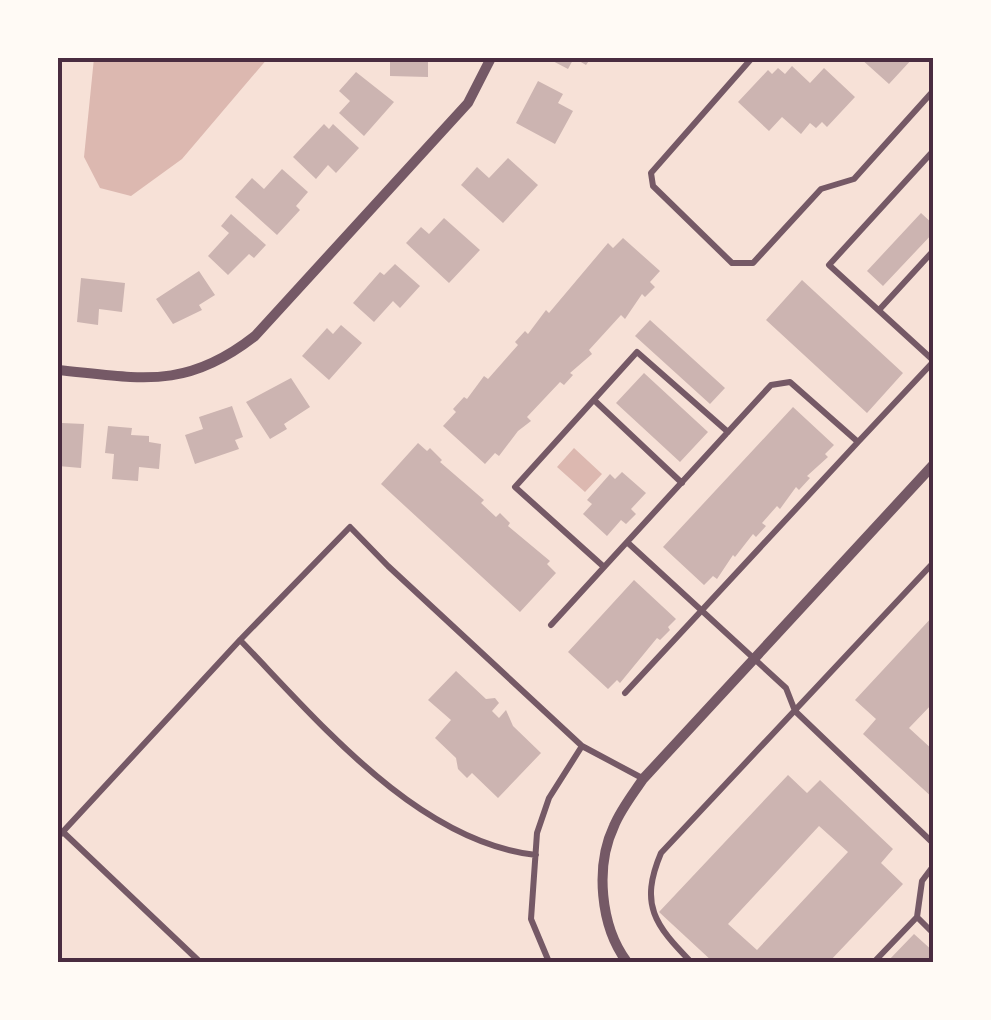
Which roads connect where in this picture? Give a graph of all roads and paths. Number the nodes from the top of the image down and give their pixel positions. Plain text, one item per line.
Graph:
1 (491, 58) edge
2 (752, 58) edge
3 (934, 90) edge
4 (934, 150) edge
5 (934, 250) edge
6 (879, 310) junction
7 (934, 361) edge
8 (58, 370) edge
9 (594, 400) junction
10 (728, 432) junction
11 (858, 442) junction
12 (934, 464) edge
13 (682, 483) junction
14 (627, 542) junction
15 (934, 562) edge
16 (604, 568) junction
17 (702, 611) junction
18 (552, 625) dead end
19 (240, 640) junction
20 (754, 658) junction
21 (625, 693) dead end
22 (795, 711) junction
23 (582, 746) junction
24 (643, 778) junction
25 (60, 834) edge
26 (934, 844) edge
27 (536, 854) junction
28 (934, 865) edge
29 (917, 917) junction
30 (934, 934) edge
31 (200, 962) edge
32 (549, 962) edge
33 (627, 962) edge
34 (692, 962) edge
35 (874, 962) edge

1 - 8 street
2 - 3 lane
4 - 6 lane
5 - 6 lane
6 - 7 lane
7 - 11 lane
9 - 10 lane
9 - 13 lane
9 - 16 lane
10 - 11 lane
10 - 13 lane
11 - 17 lane
12 - 20 street
13 - 14 lane
14 - 16 lane
14 - 17 lane
15 - 22 lane
16 - 18 lane
17 - 20 lane
17 - 21 lane
19 - 23 lane
19 - 25 lane
19 - 27 lane
20 - 22 lane
20 - 24 street
22 - 26 lane
22 - 34 lane
23 - 24 lane
23 - 27 lane
24 - 33 street
25 - 31 lane
27 - 32 lane
28 - 29 lane
29 - 30 lane
29 - 35 lane

